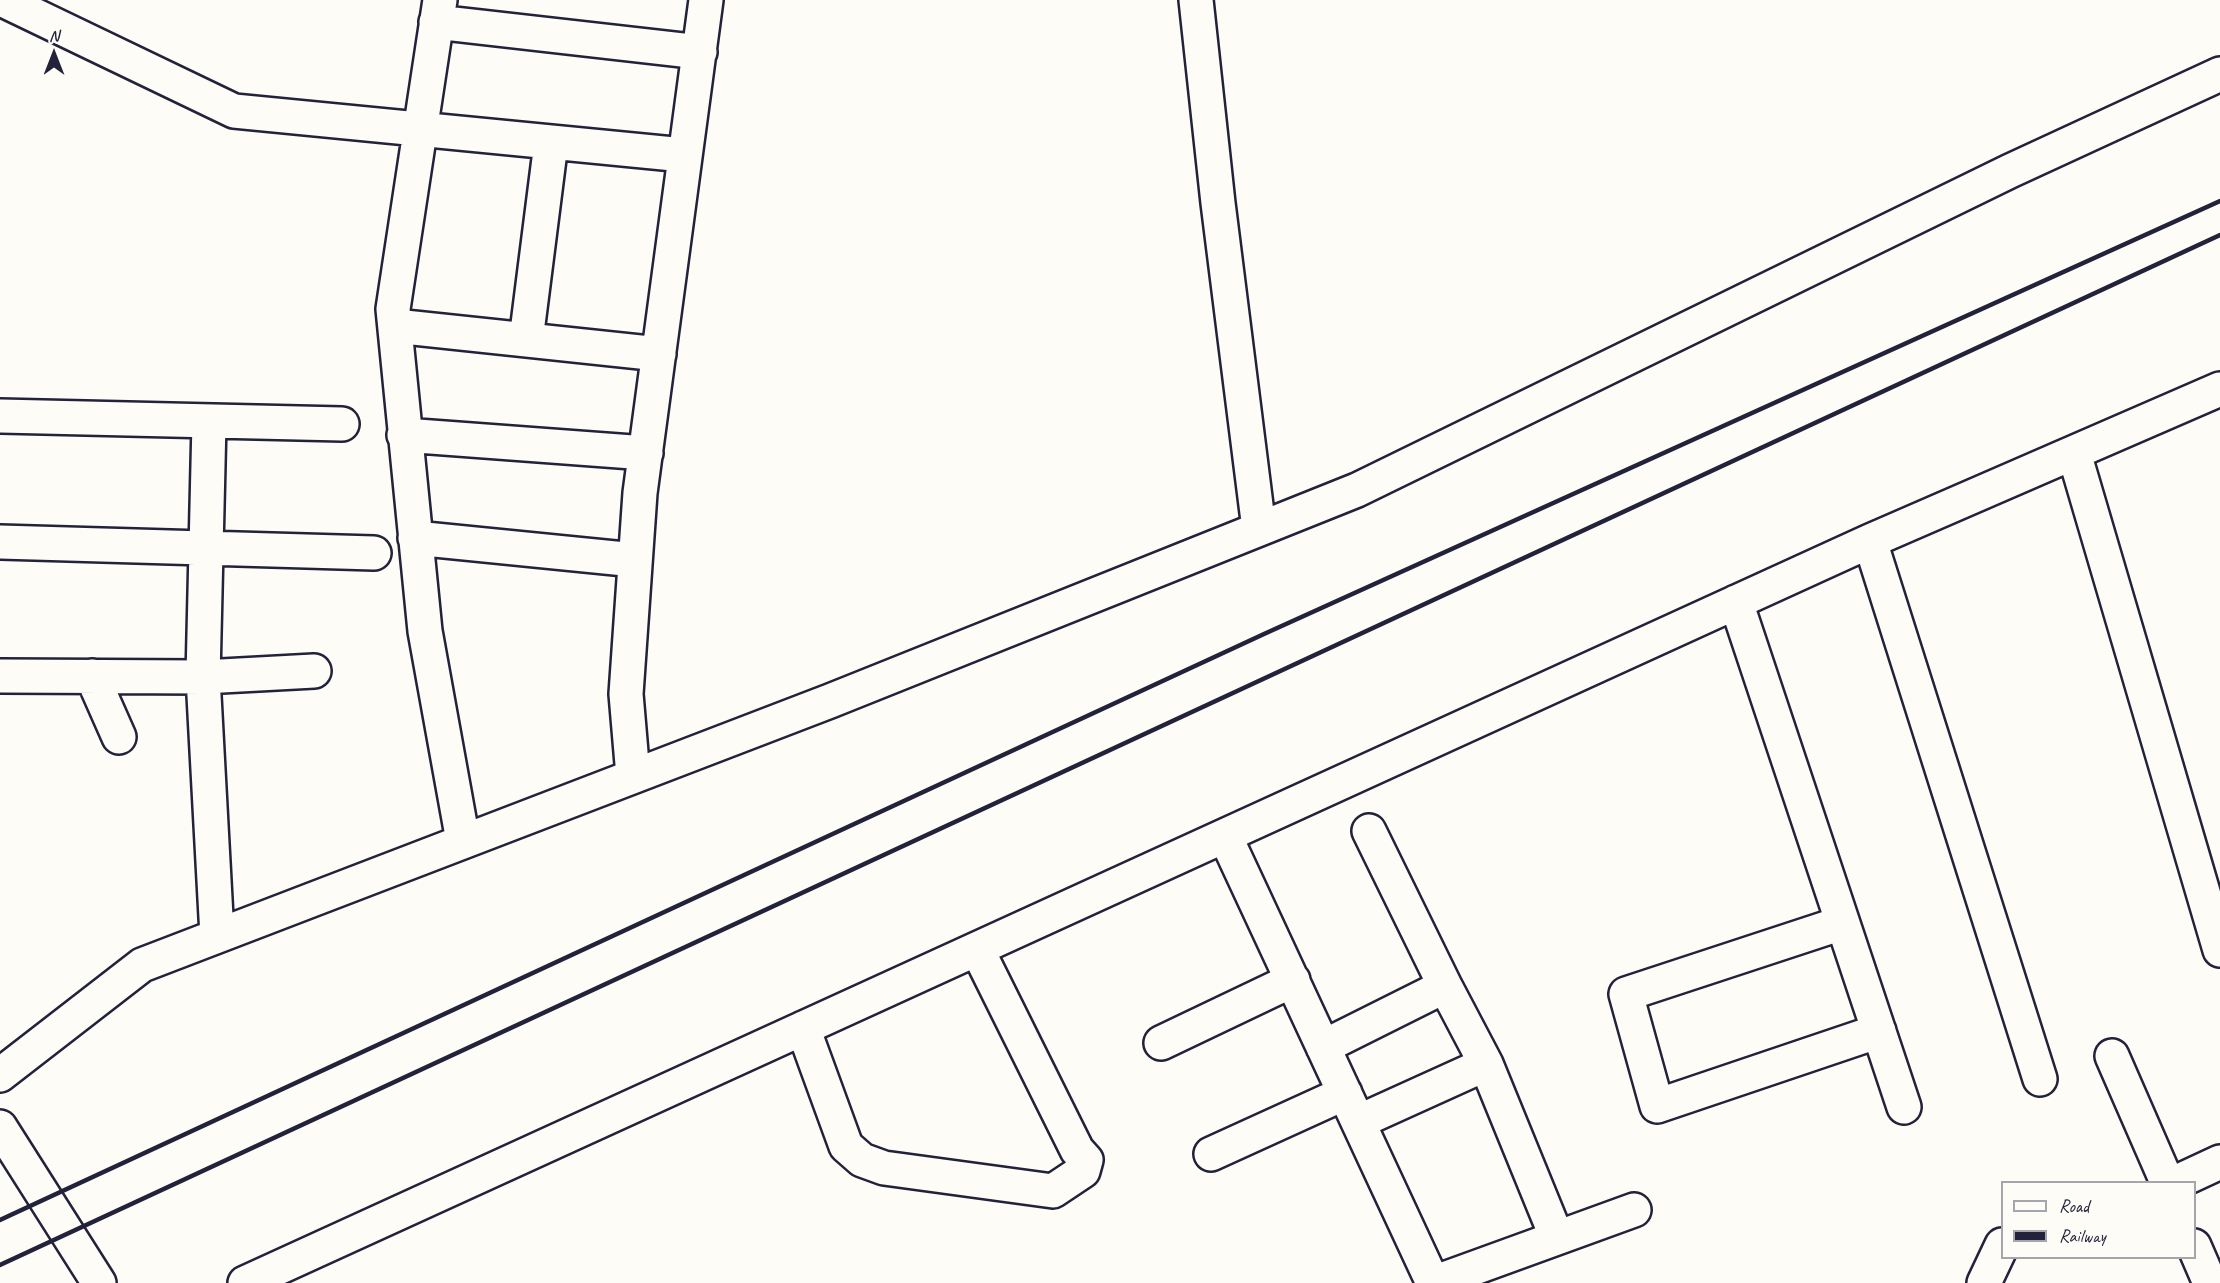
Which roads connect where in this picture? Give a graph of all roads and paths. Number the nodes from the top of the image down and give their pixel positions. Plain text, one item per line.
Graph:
1 (3, 0) edge
2 (706, 0) edge
3 (1196, 0) edge
4 (438, 11) edge
5 (699, 52) junction
6 (2220, 74) edge
7 (419, 130) junction
8 (551, 143) junction
9 (684, 155) junction
10 (395, 327) junction
11 (526, 340) junction
12 (659, 354) junction
13 (2220, 389) edge
14 (0, 416) edge
15 (209, 423) junction
16 (342, 424) dead end
17 (404, 435) junction
18 (646, 453) junction
19 (2074, 453) junction
20 (1259, 529) junction
21 (415, 538) junction
22 (1870, 541) junction
23 (0, 542) edge
24 (207, 549) junction
25 (374, 553) dead end
26 (635, 560) junction
27 (1736, 602) junction
28 (314, 671) dead end
29 (0, 676) edge
30 (92, 676) junction
31 (203, 677) junction
32 (119, 737) dead end
33 (633, 776) junction
34 (1369, 831) dead end
35 (1226, 836) junction
36 (463, 841) junction
37 (1842, 923) junction
38 (217, 936) junction
39 (977, 949) junction
40 (2220, 950) edge
41 (1293, 980) junction
42 (1445, 986) junction
43 (803, 1028) junction
44 (1879, 1030) junction
45 (1161, 1043) dead end
46 (1323, 1047) junction
47 (2112, 1056) dead end
48 (1486, 1064) junction
49 (0, 1075) edge
50 (2040, 1079) dead end
51 (1345, 1093) junction
52 (1904, 1107) dead end
53 (1358, 1122) junction
54 (0, 1127) edge
55 (1212, 1154) dead end
56 (2220, 1162) edge
57 (2167, 1181) edge
58 (2179, 1181) edge
59 (1634, 1210) dead end
60 (1557, 1238) junction
61 (2001, 1247) edge
62 (2196, 1251) edge
63 (1466, 1277) edge
64 (256, 1278) edge
65 (99, 1283) edge
66 (302, 1283) edge
67 (1433, 1283) edge
68 (1984, 1283) edge
69 (2210, 1283) edge

1 - 7 street
2 - 5 street
3 - 20 street
4 - 5 street
4 - 7 street
5 - 9 street
6 - 20 street
7 - 8 street
7 - 10 street
8 - 9 street
8 - 11 street
9 - 12 street
10 - 11 street
10 - 17 street
11 - 12 street
12 - 18 street
13 - 19 street
14 - 15 street
15 - 16 street
15 - 24 street
17 - 18 street
17 - 21 street
18 - 26 street
19 - 22 street
19 - 40 street
20 - 33 street
21 - 26 street
21 - 36 street
22 - 27 street
22 - 50 street
23 - 24 street
24 - 25 street
24 - 31 street
26 - 33 street
27 - 35 street
27 - 37 street
28 - 31 street
29 - 30 street
30 - 31 street
30 - 32 street
31 - 38 street
33 - 36 street
34 - 42 street
35 - 39 street
35 - 41 street
36 - 38 street
37 - 44 street
37 - 44 street
38 - 49 street
39 - 43 street
39 - 43 street
41 - 45 street
41 - 46 street
42 - 46 street
42 - 48 street
43 - 64 street
44 - 52 street
46 - 51 street
47 - 57 street
48 - 53 street
48 - 60 street
51 - 53 street
51 - 55 street
53 - 67 street
54 - 65 street
56 - 58 street
59 - 60 street
60 - 63 street
61 - 68 street
62 - 69 street
63 - 67 street
64 - 66 street

